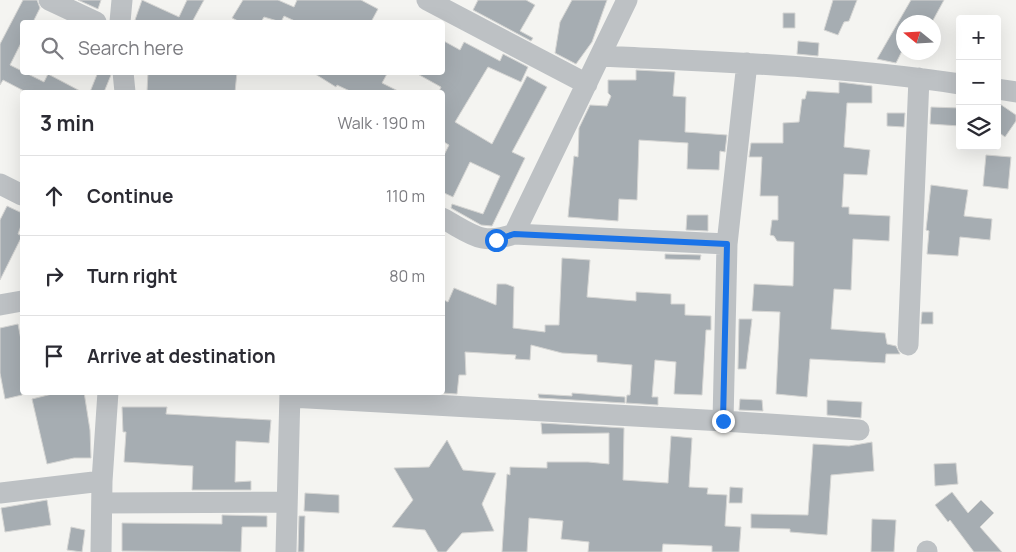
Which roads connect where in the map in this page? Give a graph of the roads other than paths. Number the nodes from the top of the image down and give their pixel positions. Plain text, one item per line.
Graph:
1 (49, 0) edge
2 (122, 0) edge
3 (427, 0) edge
4 (627, 0) edge
5 (92, 20) edge
6 (120, 20) edge
7 (602, 56) junction
8 (747, 63) junction
9 (123, 75) edge
10 (920, 78) junction
11 (956, 83) edge
12 (587, 84) junction
13 (125, 90) edge
14 (1001, 90) edge
15 (1016, 92) edge
16 (0, 184) edge
17 (20, 194) edge
18 (445, 220) edge
19 (514, 234) junction
20 (727, 244) junction
21 (20, 301) edge
22 (0, 305) edge
23 (908, 345) dead end
24 (108, 395) edge
25 (290, 395) edge
26 (723, 421) junction
27 (859, 430) dead end
28 (102, 481) junction
29 (0, 493) edge
30 (286, 502) junction
31 (103, 503) junction
32 (101, 552) edge
33 (286, 552) edge

1 - 5 street
2 - 6 street
3 - 12 street
4 - 7 street
7 - 8 street
7 - 12 street
8 - 10 street
8 - 20 street
9 - 13 street
10 - 11 street
10 - 23 street
12 - 19 street
14 - 15 street
16 - 17 street
18 - 19 street
19 - 20 street
20 - 26 street
21 - 22 street
24 - 28 street
25 - 26 street
25 - 30 street
26 - 27 street
28 - 29 street
28 - 31 street
30 - 31 street
30 - 33 street
31 - 32 street

